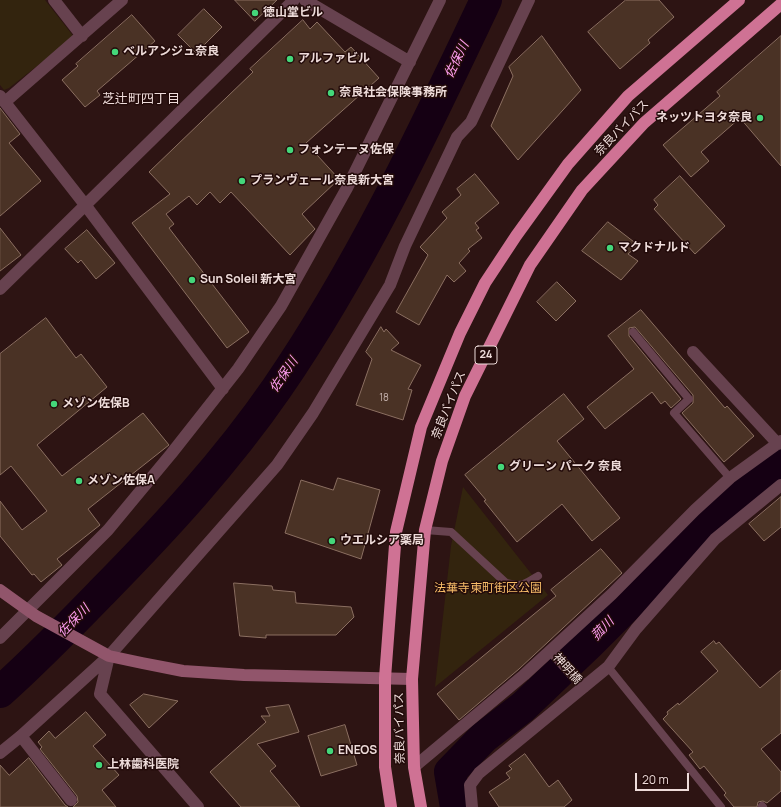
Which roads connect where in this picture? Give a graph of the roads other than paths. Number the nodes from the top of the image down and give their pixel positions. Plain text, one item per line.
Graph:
1 (54, 0) edge
2 (122, 0) edge
3 (294, 0) edge
4 (305, 0) edge
5 (440, 0) edge
6 (529, 0) edge
7 (739, 0) edge
8 (781, 4) edge
9 (82, 36) junction
10 (410, 62) junction
11 (2, 99) edge
12 (86, 206) junction
13 (0, 290) edge
14 (633, 332) dead end
15 (693, 352) dead end
16 (223, 389) junction
17 (779, 442) edge
18 (730, 478) junction
19 (781, 485) edge
20 (425, 530) junction
21 (538, 576) dead end
22 (0, 590) edge
23 (31, 613) junction
24 (0, 638) edge
25 (551, 651) junction
26 (109, 656) junction
27 (608, 667) junction
28 (385, 678) junction
29 (412, 679) junction
30 (583, 686) junction
31 (21, 736) junction
32 (0, 753) edge
33 (414, 767) junction
34 (72, 800) dead end
35 (198, 807) edge
36 (391, 807) edge
37 (421, 807) edge
38 (472, 807) edge
39 (721, 807) edge

1 - 9 street
2 - 9 street
3 - 12 street
4 - 10 street
5 - 10 street
6 - 26 street
7 - 28 highway, 奈良バイパス
8 - 20 highway, 奈良バイパス / 24
9 - 11 street
10 - 16 street
11 - 12 street
12 - 13 street
12 - 16 street
14 - 18 lane
15 - 17 street
16 - 23 street
17 - 18 street
18 - 25 street
19 - 27 street
20 - 21 lane
20 - 29 highway, 奈良バイパス / 24
22 - 23 street
23 - 24 street
23 - 26 street
25 - 30 street, 神明橋
25 - 33 street
26 - 28 street
26 - 31 street
26 - 35 street
27 - 30 street
27 - 39 lane
28 - 29 street
28 - 36 highway, 奈良バイパス
29 - 33 highway, 奈良バイパス / 24
30 - 38 street
31 - 32 street
31 - 34 street
33 - 37 highway, 奈良バイパス / 24

